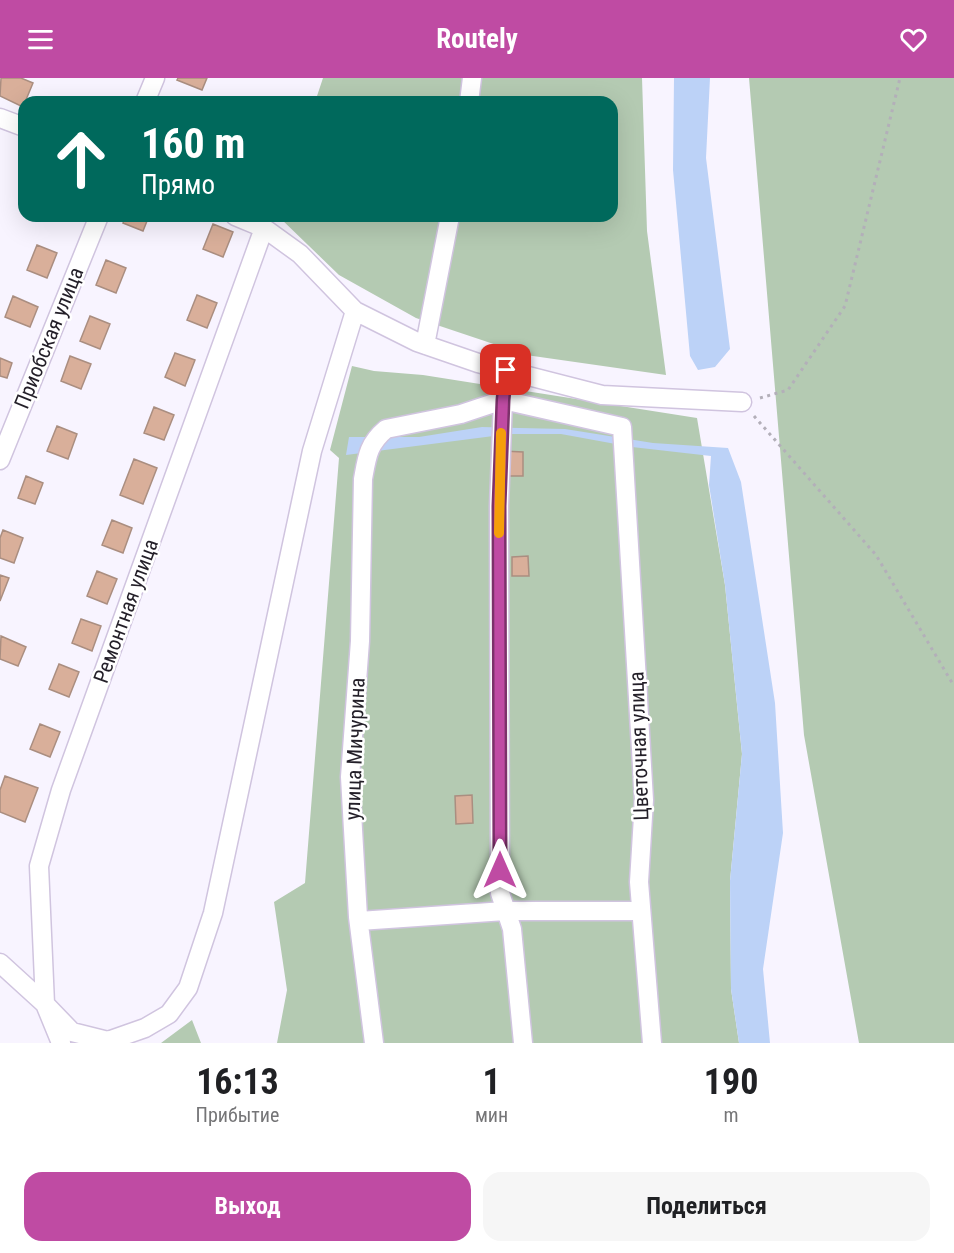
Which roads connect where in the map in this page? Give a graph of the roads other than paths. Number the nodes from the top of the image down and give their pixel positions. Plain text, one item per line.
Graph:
1 (155, 78) edge
2 (472, 78) edge
3 (148, 96) edge
4 (469, 96) edge
5 (0, 118) edge
6 (18, 125) edge
7 (97, 222) edge
8 (250, 222) edge
9 (449, 222) edge
10 (264, 228) junction
11 (355, 310) junction
12 (425, 345) junction
13 (506, 370) junction
14 (503, 400) junction
15 (742, 402) road end
16 (0, 460) edge
17 (505, 911) junction
18 (641, 911) junction
19 (359, 921) junction
20 (0, 963) edge
21 (45, 1004) junction
22 (61, 1043) edge
23 (374, 1043) edge
24 (523, 1043) edge
25 (652, 1043) edge

1 - 3 street
2 - 4 street
5 - 6 street
7 - 16 street, Приобская улица
8 - 10 street
9 - 12 street
10 - 11 street
10 - 21 street, Ремонтная улица
11 - 12 street
11 - 21 street
12 - 13 street
13 - 14 street
13 - 15 street
14 - 17 street
14 - 18 street, Цветочная улица
14 - 19 street, улица Мичурина
17 - 18 street
17 - 19 street
17 - 24 street
18 - 25 street, Цветочная улица
19 - 23 street, улица Мичурина
20 - 21 street
21 - 22 street

